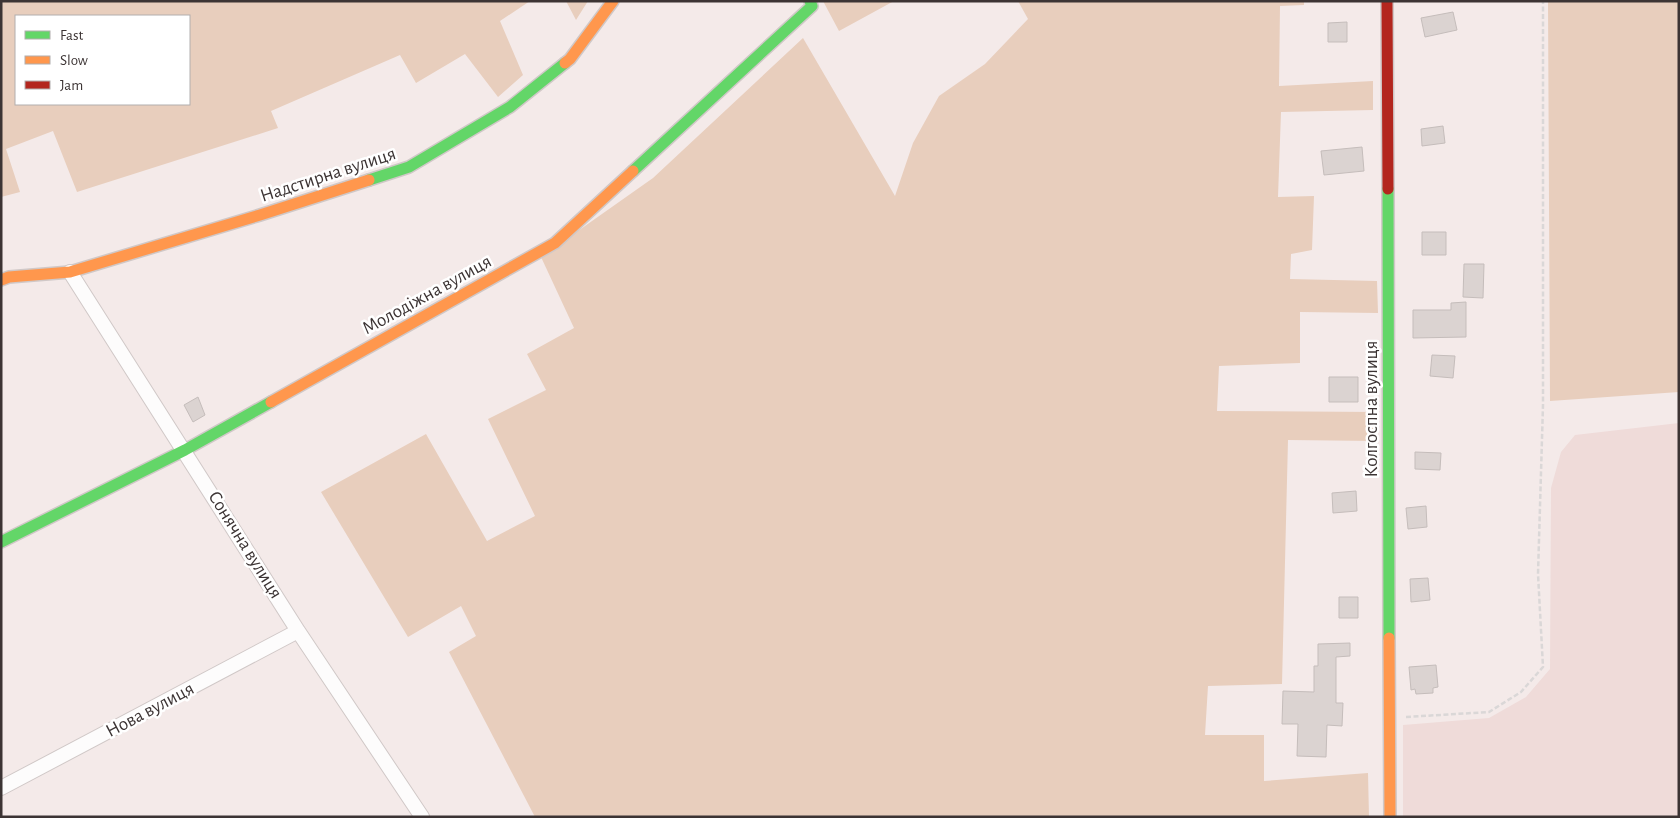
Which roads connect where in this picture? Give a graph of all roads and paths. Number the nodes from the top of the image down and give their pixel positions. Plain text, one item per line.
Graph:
1 (612, 1) edge
2 (810, 1) edge
3 (1388, 1) edge
4 (1542, 1) edge
5 (70, 272) junction
6 (1, 280) edge
7 (185, 450) junction
8 (1, 542) edge
9 (298, 631) junction
10 (1390, 718) junction
11 (1, 788) edge
12 (422, 817) edge
13 (1390, 817) edge

1 - 5 street, Надстирна вулиця
2 - 7 street, Молодіжна вулиця
3 - 10 street, Колгоспна вулиця
4 - 10 path
5 - 6 street, Надстирна вулиця
5 - 7 street, Сонячна вулиця
7 - 8 street, Молодіжна вулиця
7 - 9 street, Сонячна вулиця
9 - 11 street, Нова вулиця
9 - 12 street, Сонячна вулиця
10 - 13 street, Колгоспна вулиця

